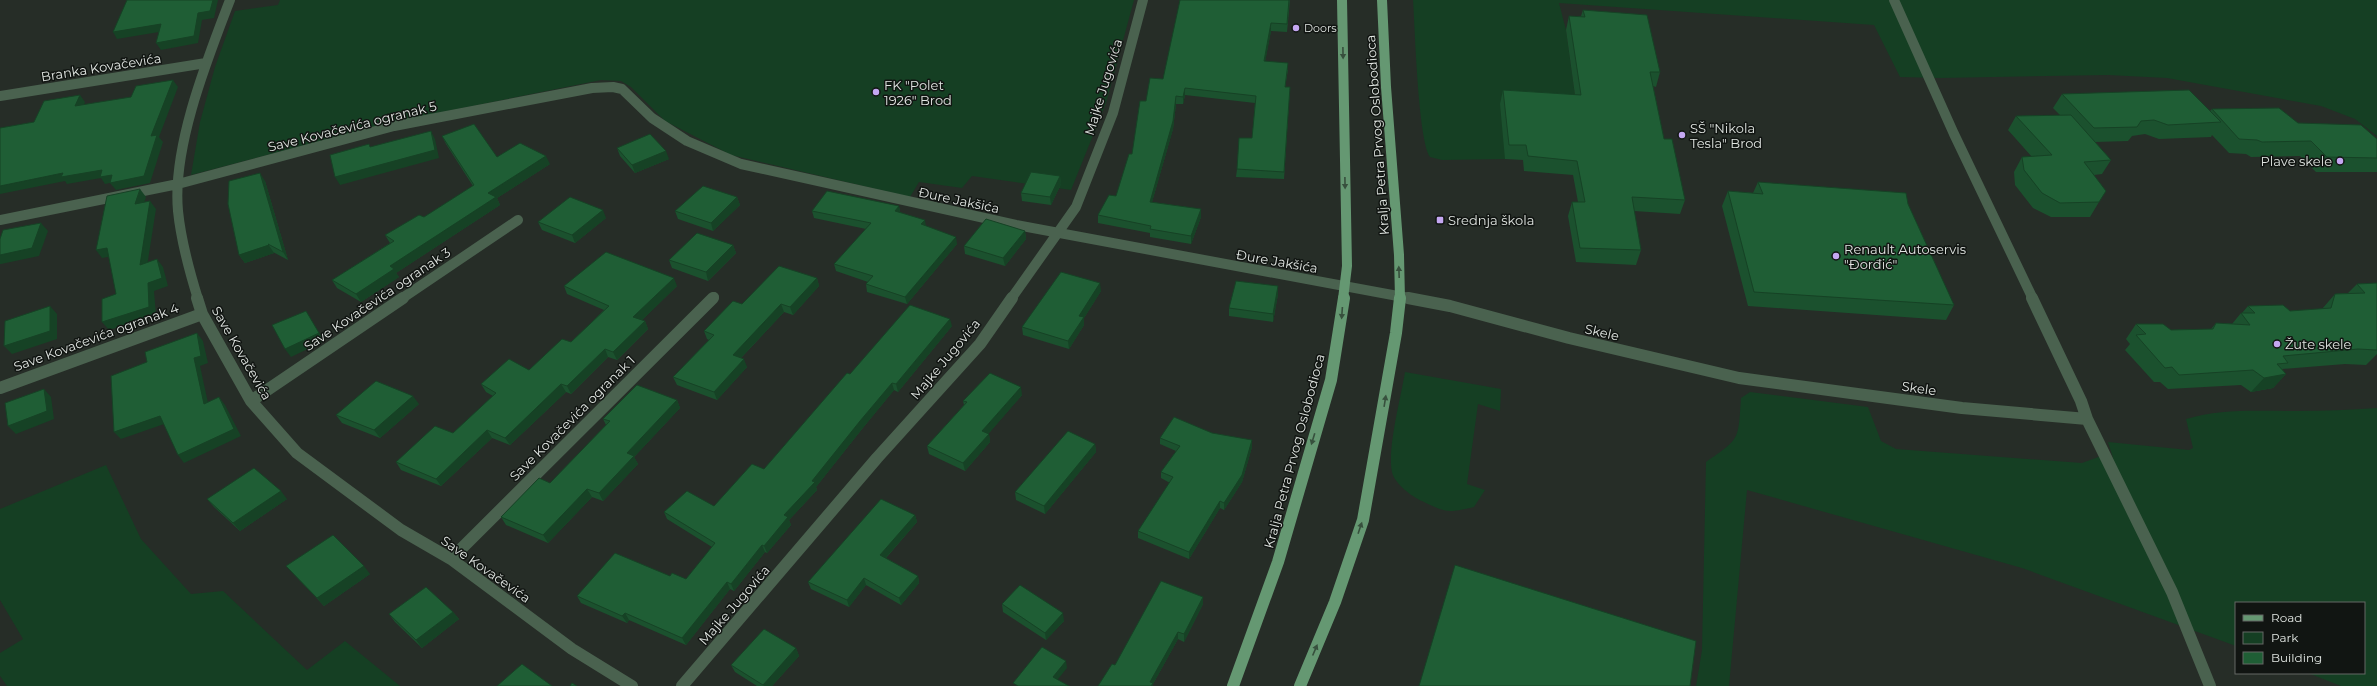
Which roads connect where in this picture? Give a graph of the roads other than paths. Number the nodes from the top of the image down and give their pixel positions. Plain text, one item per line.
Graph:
1 (230, 0) edge
2 (1144, 0) edge
3 (1342, 0) edge
4 (1382, 0) edge
5 (1894, 0) edge
6 (206, 63) junction
7 (0, 96) edge
8 (534, 99) joint
9 (178, 184) junction
10 (0, 220) edge
11 (518, 220) dead end
12 (1058, 233) junction
13 (1344, 286) junction
14 (1400, 296) junction
15 (714, 297) dead end
16 (202, 314) junction
17 (0, 388) edge
18 (251, 401) junction
19 (2087, 419) junction
20 (451, 559) junction
21 (632, 686) edge
22 (682, 686) edge
23 (1233, 686) edge
24 (1300, 686) edge
25 (2210, 686) edge

1 - 6 street, Save Kovačevića
2 - 12 street, Majke Jugovića
3 -> 13 main road, Kralja Petra Prvog Oslobodioca
14 -> 4 main road, Kralja Petra Prvog Oslobodioca
5 - 19 street
6 - 7 street, Branka Kovačevića
6 - 9 street, Save Kovačevića
8 - 9 street, Save Kovačevića ogranak 5
8 - 12 street, Đure Jakšića
9 - 10 street, Save Kovačevića ogranak 5
9 - 16 street, Save Kovačevića
11 - 18 street, Save Kovačevića ogranak 3
12 - 13 street, Đure Jakšića
12 - 22 street, Majke Jugovića
13 - 14 street, Đure Jakšića
13 -> 23 main road, Kralja Petra Prvog Oslobodioca
14 - 19 street, Skele
24 -> 14 main road, Kralja Petra Prvog Oslobodioca
15 - 20 street, Save Kovačevića ogranak 1
16 - 17 street, Save Kovačevića ogranak 4
16 - 18 street, Save Kovačevića
18 - 20 street, Save Kovačevića
19 - 25 street
20 - 21 street, Save Kovačevića

